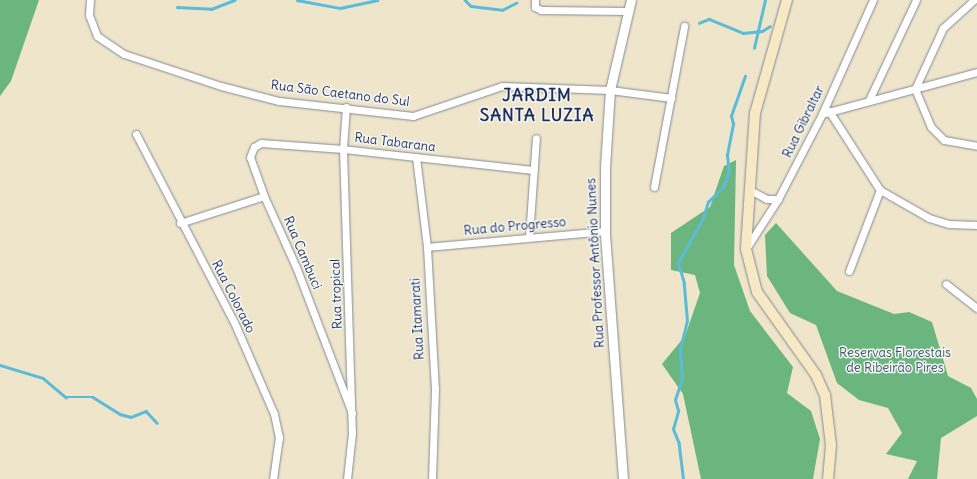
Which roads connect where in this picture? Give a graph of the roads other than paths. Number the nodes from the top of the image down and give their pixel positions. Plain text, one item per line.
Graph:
1 (90, 0) edge
2 (631, 0) edge
3 (787, 0) edge
4 (873, 0) edge
5 (916, 0) edge
6 (974, 0) edge
7 (535, 4) edge
8 (627, 11) junction
9 (684, 26) dead end
10 (977, 72) edge
11 (610, 90) junction
12 (914, 90) junction
13 (671, 98) junction
14 (869, 100) junction
15 (346, 107) junction
16 (826, 113) junction
17 (136, 134) dead end
18 (536, 138) dead end
19 (977, 146) edge
20 (254, 147) joint
21 (343, 149) junction
22 (416, 158) junction
23 (534, 170) junction
24 (654, 187) dead end
25 (748, 190) junction
26 (880, 190) junction
27 (264, 196) junction
28 (778, 199) junction
29 (180, 223) junction
30 (977, 225) edge
31 (605, 232) junction
32 (529, 237) junction
33 (427, 248) junction
34 (746, 249) junction
35 (849, 271) dead end
36 (946, 284) dead end
37 (977, 308) edge
38 (352, 413) junction
39 (272, 479) edge
40 (347, 479) edge
41 (432, 479) edge
42 (623, 479) edge
43 (828, 479) edge

1 - 15 street, Rua São Caetano do Sul
2 - 8 street, Rua Professor Antônio Nunes
3 - 25 main road
4 - 16 street, Rua Gibraltar
5 - 14 street
6 - 12 street
7 - 8 street
8 - 11 street, Rua Professor Antônio Nunes
9 - 13 street
10 - 12 street
11 - 13 street, Rua São Caetano do Sul
11 - 15 street, Rua São Caetano do Sul
11 - 31 street, Rua Professor Antônio Nunes
12 - 14 street
12 - 19 street
13 - 24 street
14 - 16 street
15 - 21 street, Rua tropical
16 - 26 street
16 - 28 street, Rua Gibraltar
17 - 29 street, Rua Colorado
18 - 23 street
20 - 21 street, Rua Tabarana
20 - 27 street, Rua Cambuci
21 - 22 street, Rua Tabarana
21 - 38 street, Rua tropical
22 - 23 street, Rua Tabarana
22 - 33 street, Rua Itamarati
23 - 32 street
25 - 28 street
25 - 34 main road
26 - 30 street
26 - 35 street
27 - 29 street
27 - 38 street, Rua Cambuci
28 - 34 street, Rua Gibraltar
29 - 39 street, Rua Colorado
31 - 32 street, Rua do Progresso
31 - 42 street, Rua Professor Antônio Nunes
32 - 33 street, Rua do Progresso
33 - 41 street, Rua Itamarati
34 - 43 main road
36 - 37 street
38 - 40 street, Rua tropical

